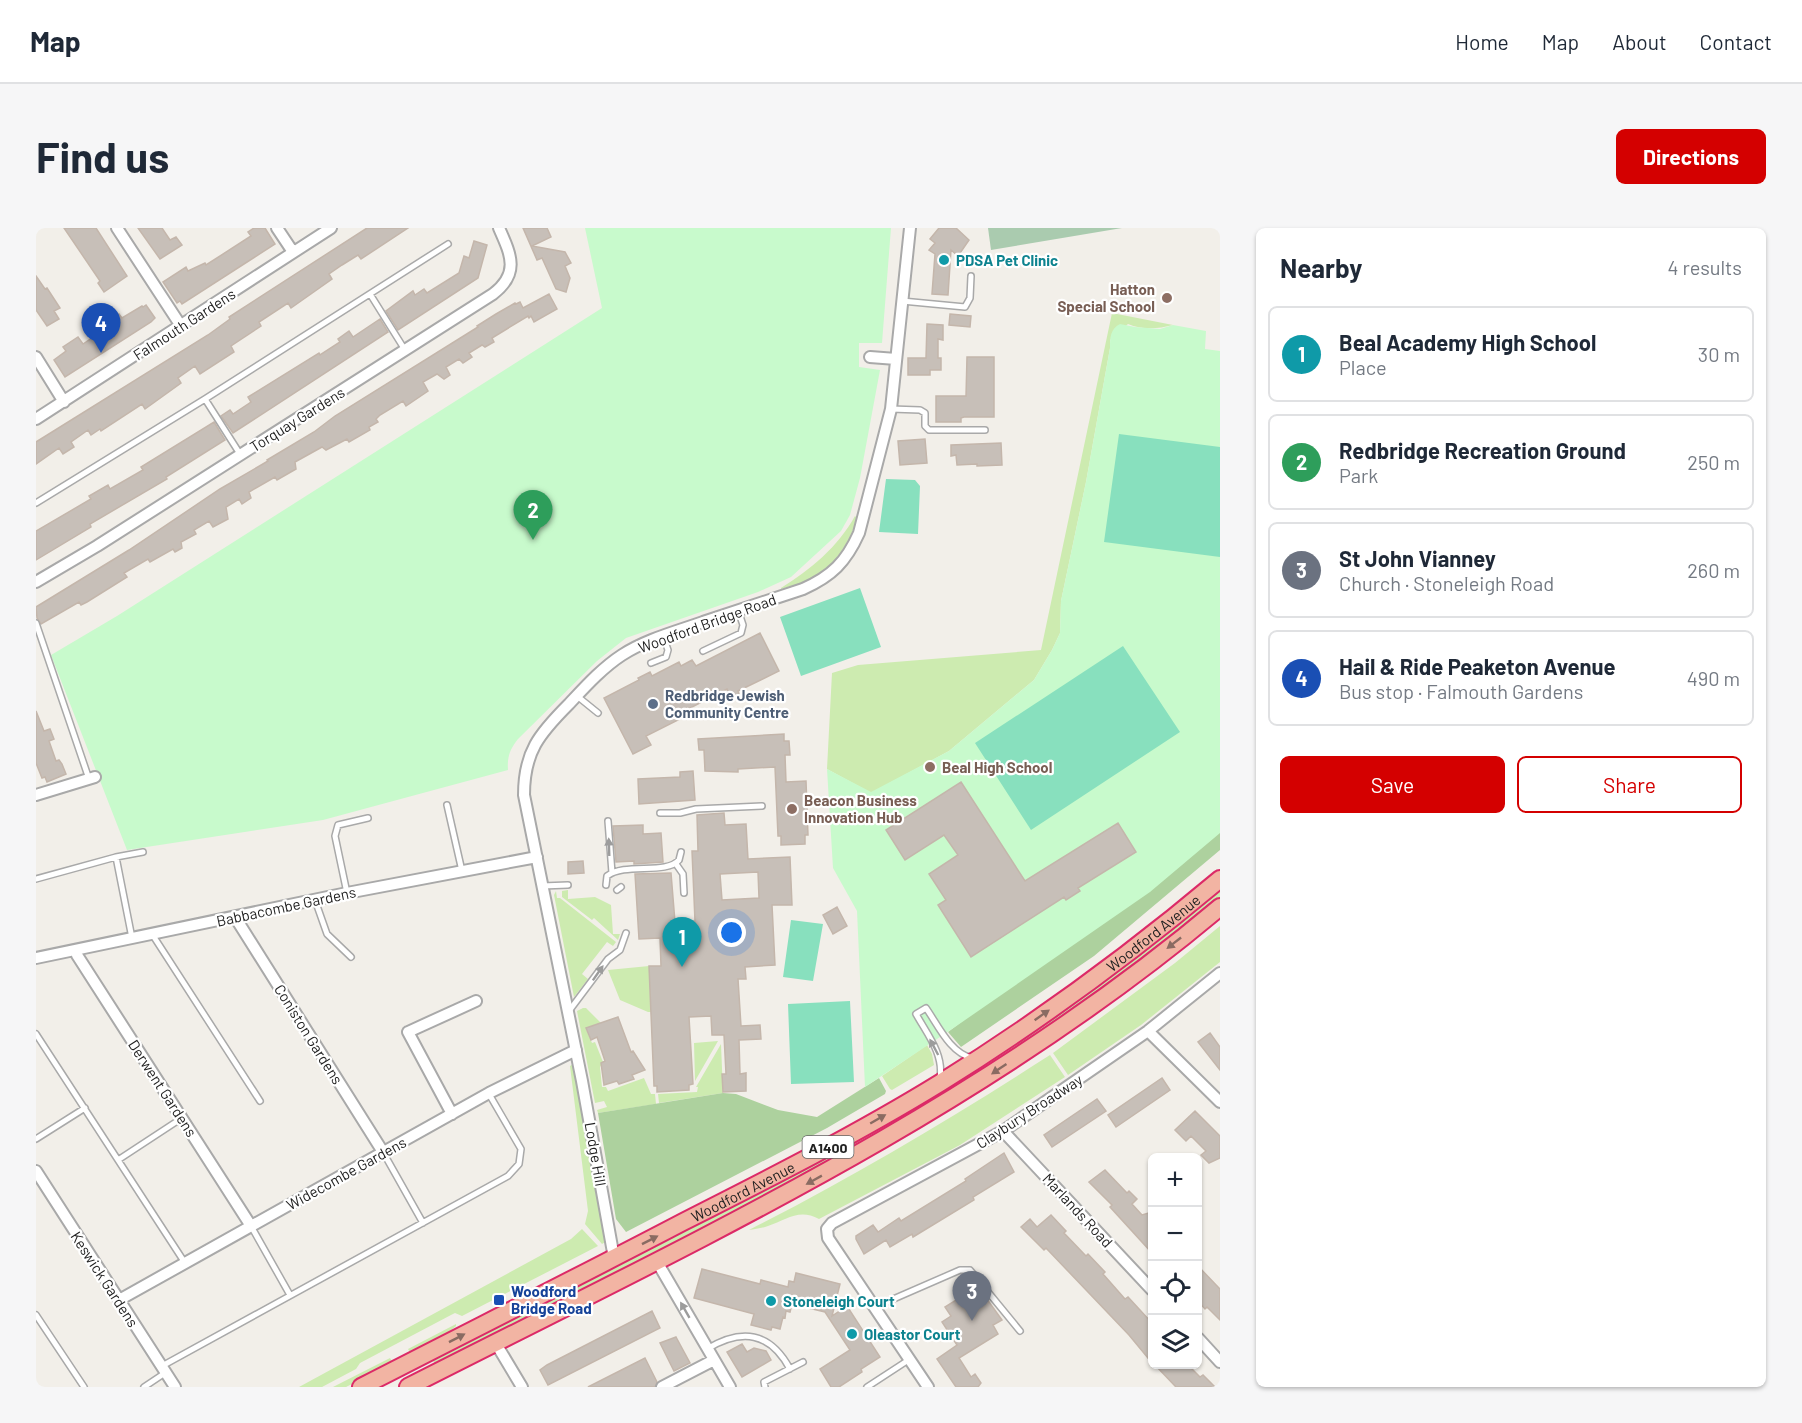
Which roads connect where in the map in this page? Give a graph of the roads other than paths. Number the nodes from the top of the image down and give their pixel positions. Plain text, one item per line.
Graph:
1 (117, 228) edge
2 (277, 228) edge
3 (331, 228) edge
4 (499, 228) edge
5 (910, 228) edge
6 (448, 244) dead end
7 (293, 252) junction
8 (971, 276) dead end
9 (370, 294) junction
10 (902, 302) junction
11 (180, 326) junction
12 (405, 350) junction
13 (36, 357) edge
14 (870, 357) dead end
15 (897, 359) junction
16 (205, 399) junction
17 (64, 402) junction
18 (891, 409) junction
19 (36, 419) edge
20 (985, 430) dead end
21 (240, 454) junction
22 (36, 503) edge
23 (36, 582) edge
24 (738, 610) junction
25 (36, 623) edge
26 (663, 636) junction
27 (703, 651) dead end
28 (651, 663) dead end
29 (577, 696) junction
30 (598, 713) dead end
31 (92, 778) joint
32 (36, 795) edge
33 (447, 805) dead end
34 (762, 806) dead end
35 (660, 813) dead end
36 (368, 818) dead end
37 (608, 821) dead end
38 (143, 852) dead end
39 (681, 852) dead end
40 (116, 857) junction
41 (537, 857) junction
42 (676, 864) junction
43 (462, 871) junction
44 (614, 873) junction
45 (36, 879) edge
46 (1220, 879) edge
47 (568, 885) dead end
48 (606, 885) dead end
49 (542, 886) junction
50 (347, 893) junction
51 (684, 893) dead end
52 (315, 900) junction
53 (1220, 907) edge
54 (235, 917) junction
55 (626, 933) dead end
56 (152, 934) junction
57 (132, 938) junction
58 (77, 950) junction
59 (351, 957) dead end
60 (36, 958) edge
61 (1220, 973) edge
62 (476, 1001) dead end
63 (568, 1012) junction
64 (1148, 1031) junction
65 (36, 1034) edge
66 (576, 1050) junction
67 (976, 1059) junction
68 (940, 1082) junction
69 (489, 1094) junction
70 (260, 1101) dead end
71 (1220, 1102) edge
72 (85, 1108) junction
73 (452, 1114) junction
74 (182, 1118) junction
75 (1003, 1131) junction
76 (36, 1139) edge
77 (382, 1152) junction
78 (118, 1160) junction
79 (36, 1171) edge
80 (423, 1223) junction
81 (251, 1226) junction
82 (614, 1258) junction
83 (656, 1260) junction
84 (185, 1263) junction
85 (1148, 1286) edge
86 (290, 1295) junction
87 (119, 1300) junction
88 (875, 1307) junction
89 (36, 1315) edge
90 (1020, 1331) dead end
91 (495, 1342) junction
92 (1202, 1343) edge
93 (707, 1349) junction
94 (910, 1359) junction
95 (714, 1360) junction
96 (803, 1362) dead end
97 (1220, 1362) edge
98 (790, 1368) junction
99 (164, 1370) junction
100 (84, 1387) edge
101 (144, 1387) edge
102 (175, 1387) edge
103 (361, 1387) edge
104 (408, 1387) edge
105 (522, 1387) edge
106 (662, 1387) edge
107 (730, 1387) edge
108 (765, 1387) edge
109 (867, 1387) edge
110 (928, 1387) edge

1 - 11 street
2 - 7 street
3 - 7 street, Falmouth Gardens
4 - 12 street, Torquay Gardens
5 - 10 street, Woodford Bridge Road
6 - 9 lane
7 - 11 street, Falmouth Gardens
8 - 10 lane
9 - 12 lane
9 - 16 lane
10 - 15 street, Woodford Bridge Road
11 - 17 street, Falmouth Gardens
12 - 21 street, Torquay Gardens
13 - 17 street
14 - 15 street
15 - 18 street, Woodford Bridge Road
16 - 21 lane
16 - 22 lane
17 - 19 street, Falmouth Gardens
18 - 20 lane
18 - 24 street, Woodford Bridge Road
21 - 23 street, Torquay Gardens
24 - 26 street, Woodford Bridge Road
24 - 27 lane
25 - 31 lane
26 - 28 lane
26 - 29 street, Woodford Bridge Road
29 - 30 lane
29 - 41 street, Woodford Bridge Road
31 - 32 street
33 - 43 lane
34 - 35 lane
36 - 50 lane
44 -> 37 lane
38 - 40 lane
39 - 42 lane
40 - 45 lane
40 - 57 lane
41 - 43 street, Babbacombe Gardens
41 - 49 street, Woodford Bridge Road
42 - 44 lane
42 - 51 lane
43 - 50 street, Babbacombe Gardens
44 - 48 lane
67 -> 46 highway, Woodford Avenue / A1400
47 - 49 lane
49 - 63 street, Woodford Bridge Road
50 - 52 street, Babbacombe Gardens
52 - 54 street, Babbacombe Gardens
52 - 59 lane
53 -> 83 highway, Woodford Avenue / A1400
54 - 56 street, Babbacombe Gardens
54 - 77 street, Coniston Gardens
63 -> 55 lane
56 - 57 street, Babbacombe Gardens
56 - 70 lane
57 - 58 street, Babbacombe Gardens
58 - 60 street, Babbacombe Gardens
58 - 74 street, Derwent Gardens
61 - 64 street, Claybury Broadway
62 - 73 street
63 - 66 street, Woodford Bridge Road
64 - 71 street
64 - 75 street, Claybury Broadway
65 - 72 lane
66 - 69 street, Widecombe Gardens
66 - 82 street, Lodge Hill
67 - 68 highway, Woodford Avenue / A1400
68 -> 67 lane
82 -> 68 highway, Woodford Avenue / A1400
69 - 73 street, Widecombe Gardens
69 - 80 lane
72 - 76 lane
72 - 78 lane
73 - 77 street, Widecombe Gardens
74 - 78 lane
74 - 81 street, Derwent Gardens
75 - 85 street, Marlands Road
75 - 88 street, Claybury Broadway
77 - 80 lane
77 - 81 street, Widecombe Gardens
78 - 84 lane
79 - 87 street, Keswick Gardens
80 - 86 lane
81 - 84 street, Widecombe Gardens
81 - 86 lane
103 -> 82 highway, Woodford Avenue / A1400
83 - 91 highway, Woodford Avenue / A1400
93 -> 83 street
84 - 87 street, Widecombe Gardens
86 - 99 lane
87 - 99 street, Keswick Gardens
88 - 90 lane
88 - 94 street
89 - 100 lane
91 - 104 highway, Woodford Avenue / A1400
91 - 105 street
92 - 97 street
93 - 95 street
93 - 98 lane
94 - 109 lane
94 - 110 street
95 - 106 street
95 - 107 street
96 - 98 lane
98 - 108 lane
99 - 101 lane
99 - 102 street, Keswick Gardens

